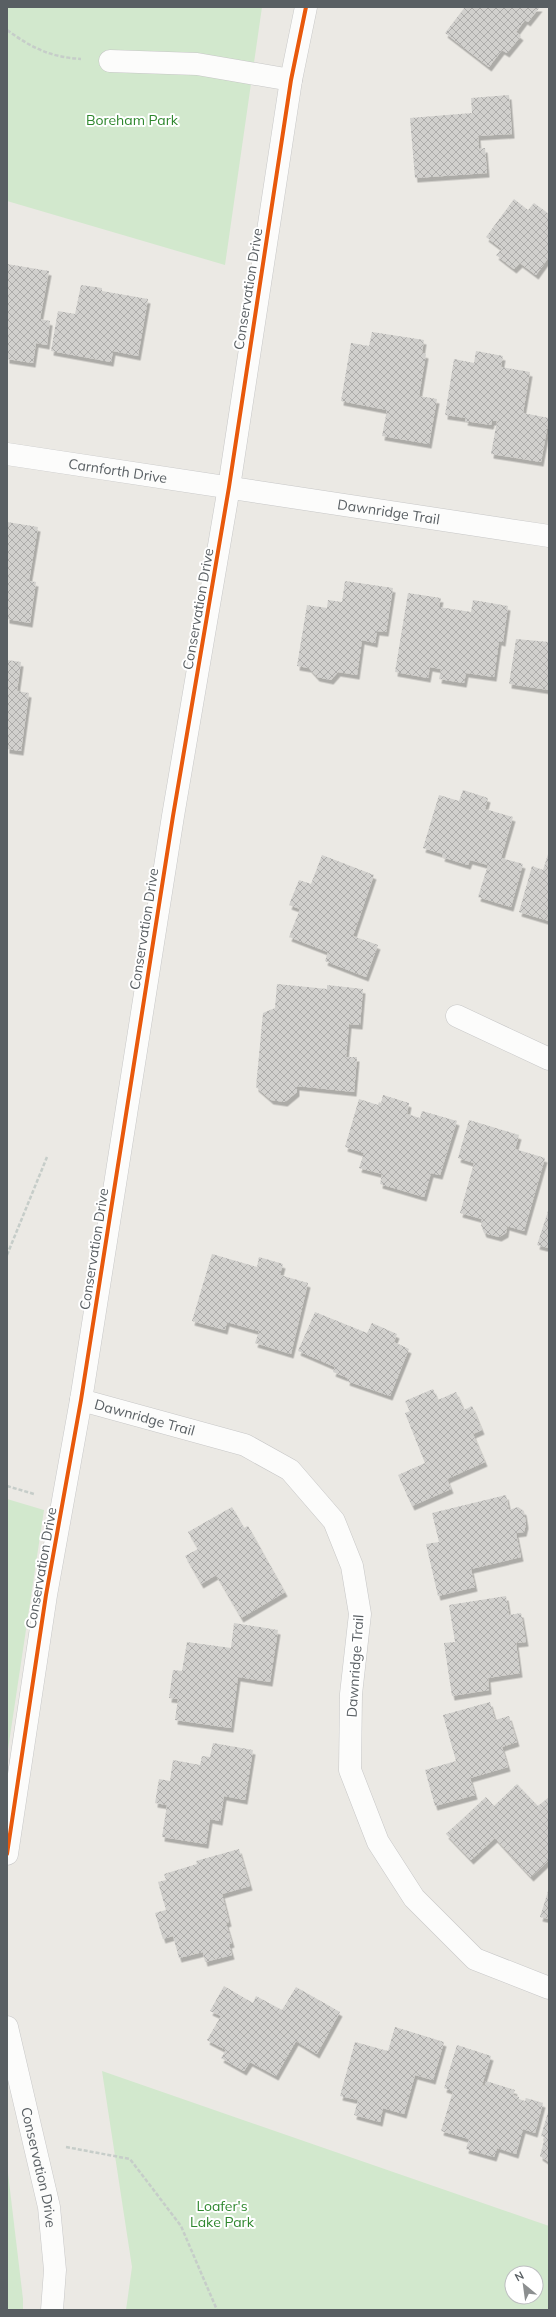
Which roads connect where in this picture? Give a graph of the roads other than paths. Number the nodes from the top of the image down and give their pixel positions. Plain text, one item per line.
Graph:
1 (306, 7) edge
2 (110, 61) road end
3 (291, 80) junction
4 (7, 454) edge
5 (229, 487) junction
6 (549, 536) edge
7 (457, 1016) dead end
8 (549, 1059) edge
9 (81, 1400) junction
10 (7, 1854) edge
11 (549, 1988) edge
12 (7, 2027) edge
13 (52, 2310) edge

1 - 3 street, Conservation Drive
2 - 3 street
3 - 5 street, Conservation Drive
4 - 5 street, Carnforth Drive
5 - 6 street, Dawnridge Trail
5 - 9 street, Conservation Drive
7 - 8 street
9 - 10 street, Conservation Drive
9 - 11 street, Dawnridge Trail
12 - 13 street, Conservation Drive

